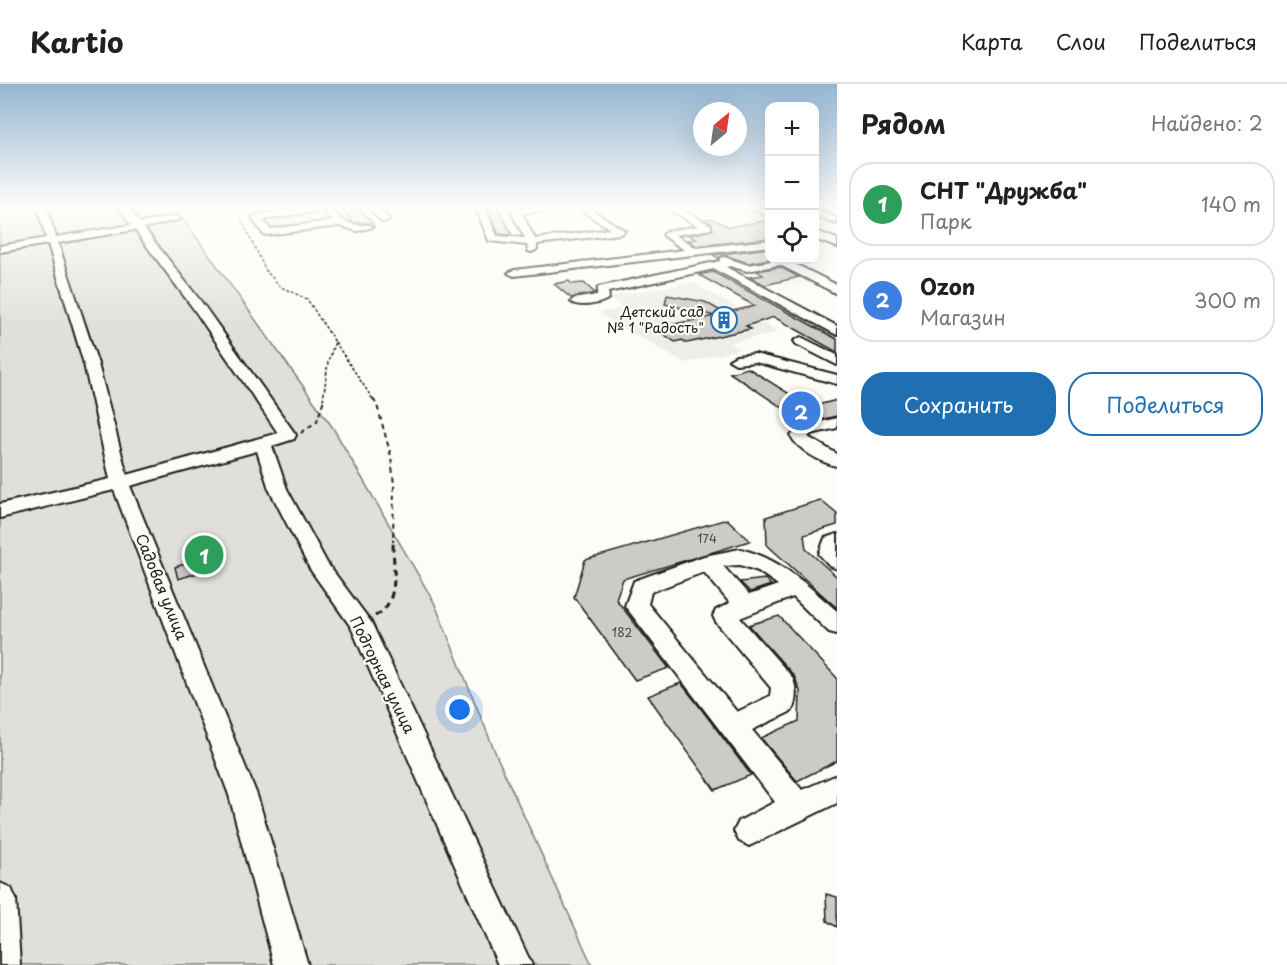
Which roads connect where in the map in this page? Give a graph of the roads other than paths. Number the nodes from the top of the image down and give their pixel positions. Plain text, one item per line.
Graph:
1 (53, 247) edge
2 (153, 247) edge
3 (530, 247) edge
4 (687, 247) edge
5 (739, 247) edge
6 (693, 251) junction
7 (709, 251) junction
8 (770, 264) edge
9 (792, 264) edge
10 (723, 265) junction
11 (555, 267) junction
12 (514, 273) dead end
13 (659, 279) junction
14 (672, 286) dead end
15 (837, 290) edge
16 (576, 302) dead end
17 (837, 331) edge
18 (801, 341) dead end
19 (736, 360) dead end
20 (837, 361) edge
21 (837, 380) edge
22 (837, 423) edge
23 (263, 444) junction
24 (836, 461) edge
25 (120, 483) junction
26 (0, 511) edge
27 (837, 541) edge
28 (837, 561) edge
29 (708, 563) junction
30 (795, 588) junction
31 (745, 605) junction
32 (837, 625) edge
33 (733, 726) junction
34 (837, 789) edge
35 (797, 807) junction
36 (749, 831) dead end
37 (0, 899) edge
38 (3, 965) edge
39 (291, 965) edge
40 (515, 965) edge

1 - 25 street, Садовая улица
2 - 23 street
3 - 11 street
4 - 6 street
5 - 7 street
6 - 7 street
6 - 11 street
7 - 10 street
8 - 10 street
9 - 15 street
10 - 13 street
10 - 17 street
11 - 12 street
13 - 14 street
13 - 16 street
18 - 20 street
19 - 21 street
22 - 24 street
23 - 25 street
23 - 40 street, Подгорная улица
25 - 26 street
25 - 39 street, Садовая улица
27 - 28 street
29 - 30 street
29 - 31 street
29 - 33 street
30 - 31 street
30 - 32 street
31 - 33 street
33 - 35 street
34 - 35 street
35 - 36 street
37 - 38 street

